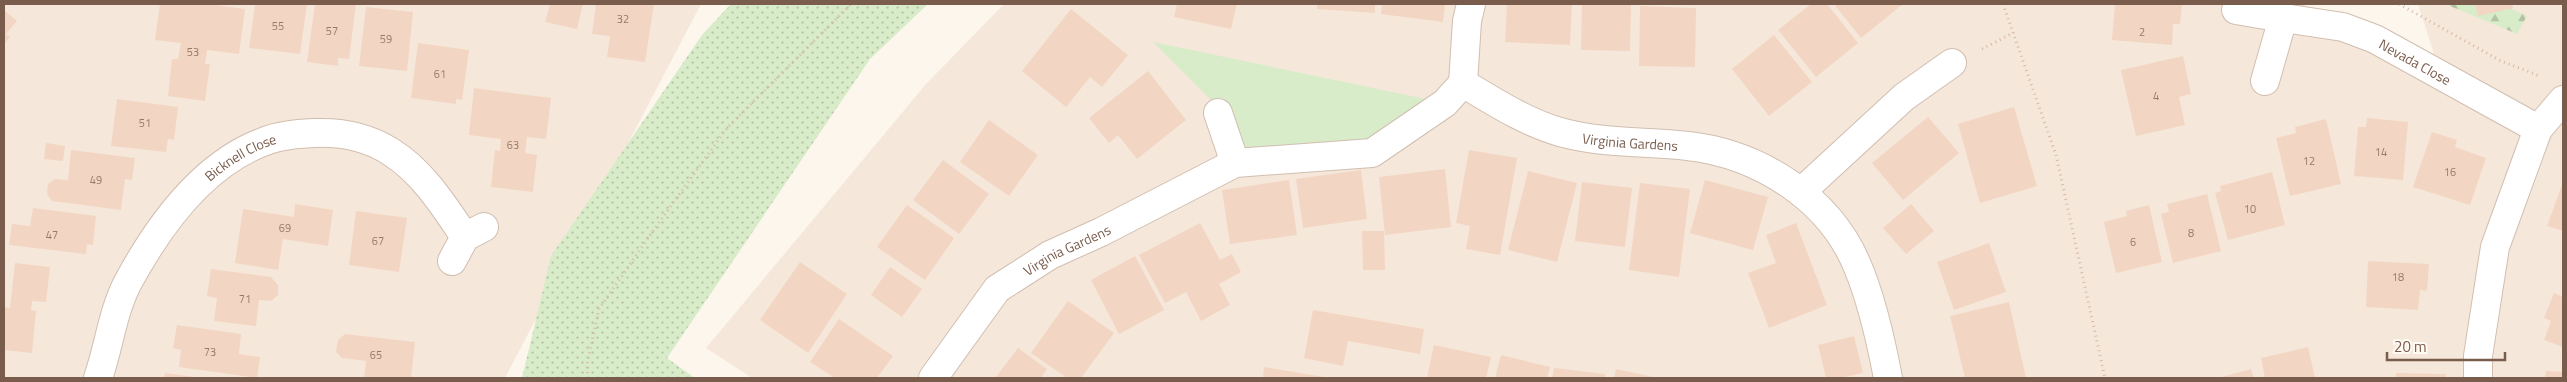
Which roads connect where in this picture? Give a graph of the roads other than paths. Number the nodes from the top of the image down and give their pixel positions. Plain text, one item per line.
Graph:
1 (1471, 4) edge
2 (2236, 10) dead end
3 (2283, 18) junction
4 (1952, 63) dead end
5 (2265, 81) dead end
6 (1462, 83) junction
7 (2563, 100) edge
8 (1218, 113) dead end
9 (2538, 129) junction
10 (1235, 163) junction
11 (1801, 192) junction
12 (452, 261) dead end
13 (98, 378) edge
14 (933, 378) edge
15 (1888, 378) edge
16 (2478, 378) edge

1 - 6 street
2 - 3 street, Nevada Close
3 - 5 street
3 - 9 street, Nevada Close
4 - 11 street
6 - 10 street, Virginia Gardens
6 - 11 street, Virginia Gardens
7 - 9 street
8 - 10 street
9 - 16 street
10 - 14 street, Virginia Gardens
11 - 15 street, Virginia Gardens
12 - 13 street, Bicknell Close

